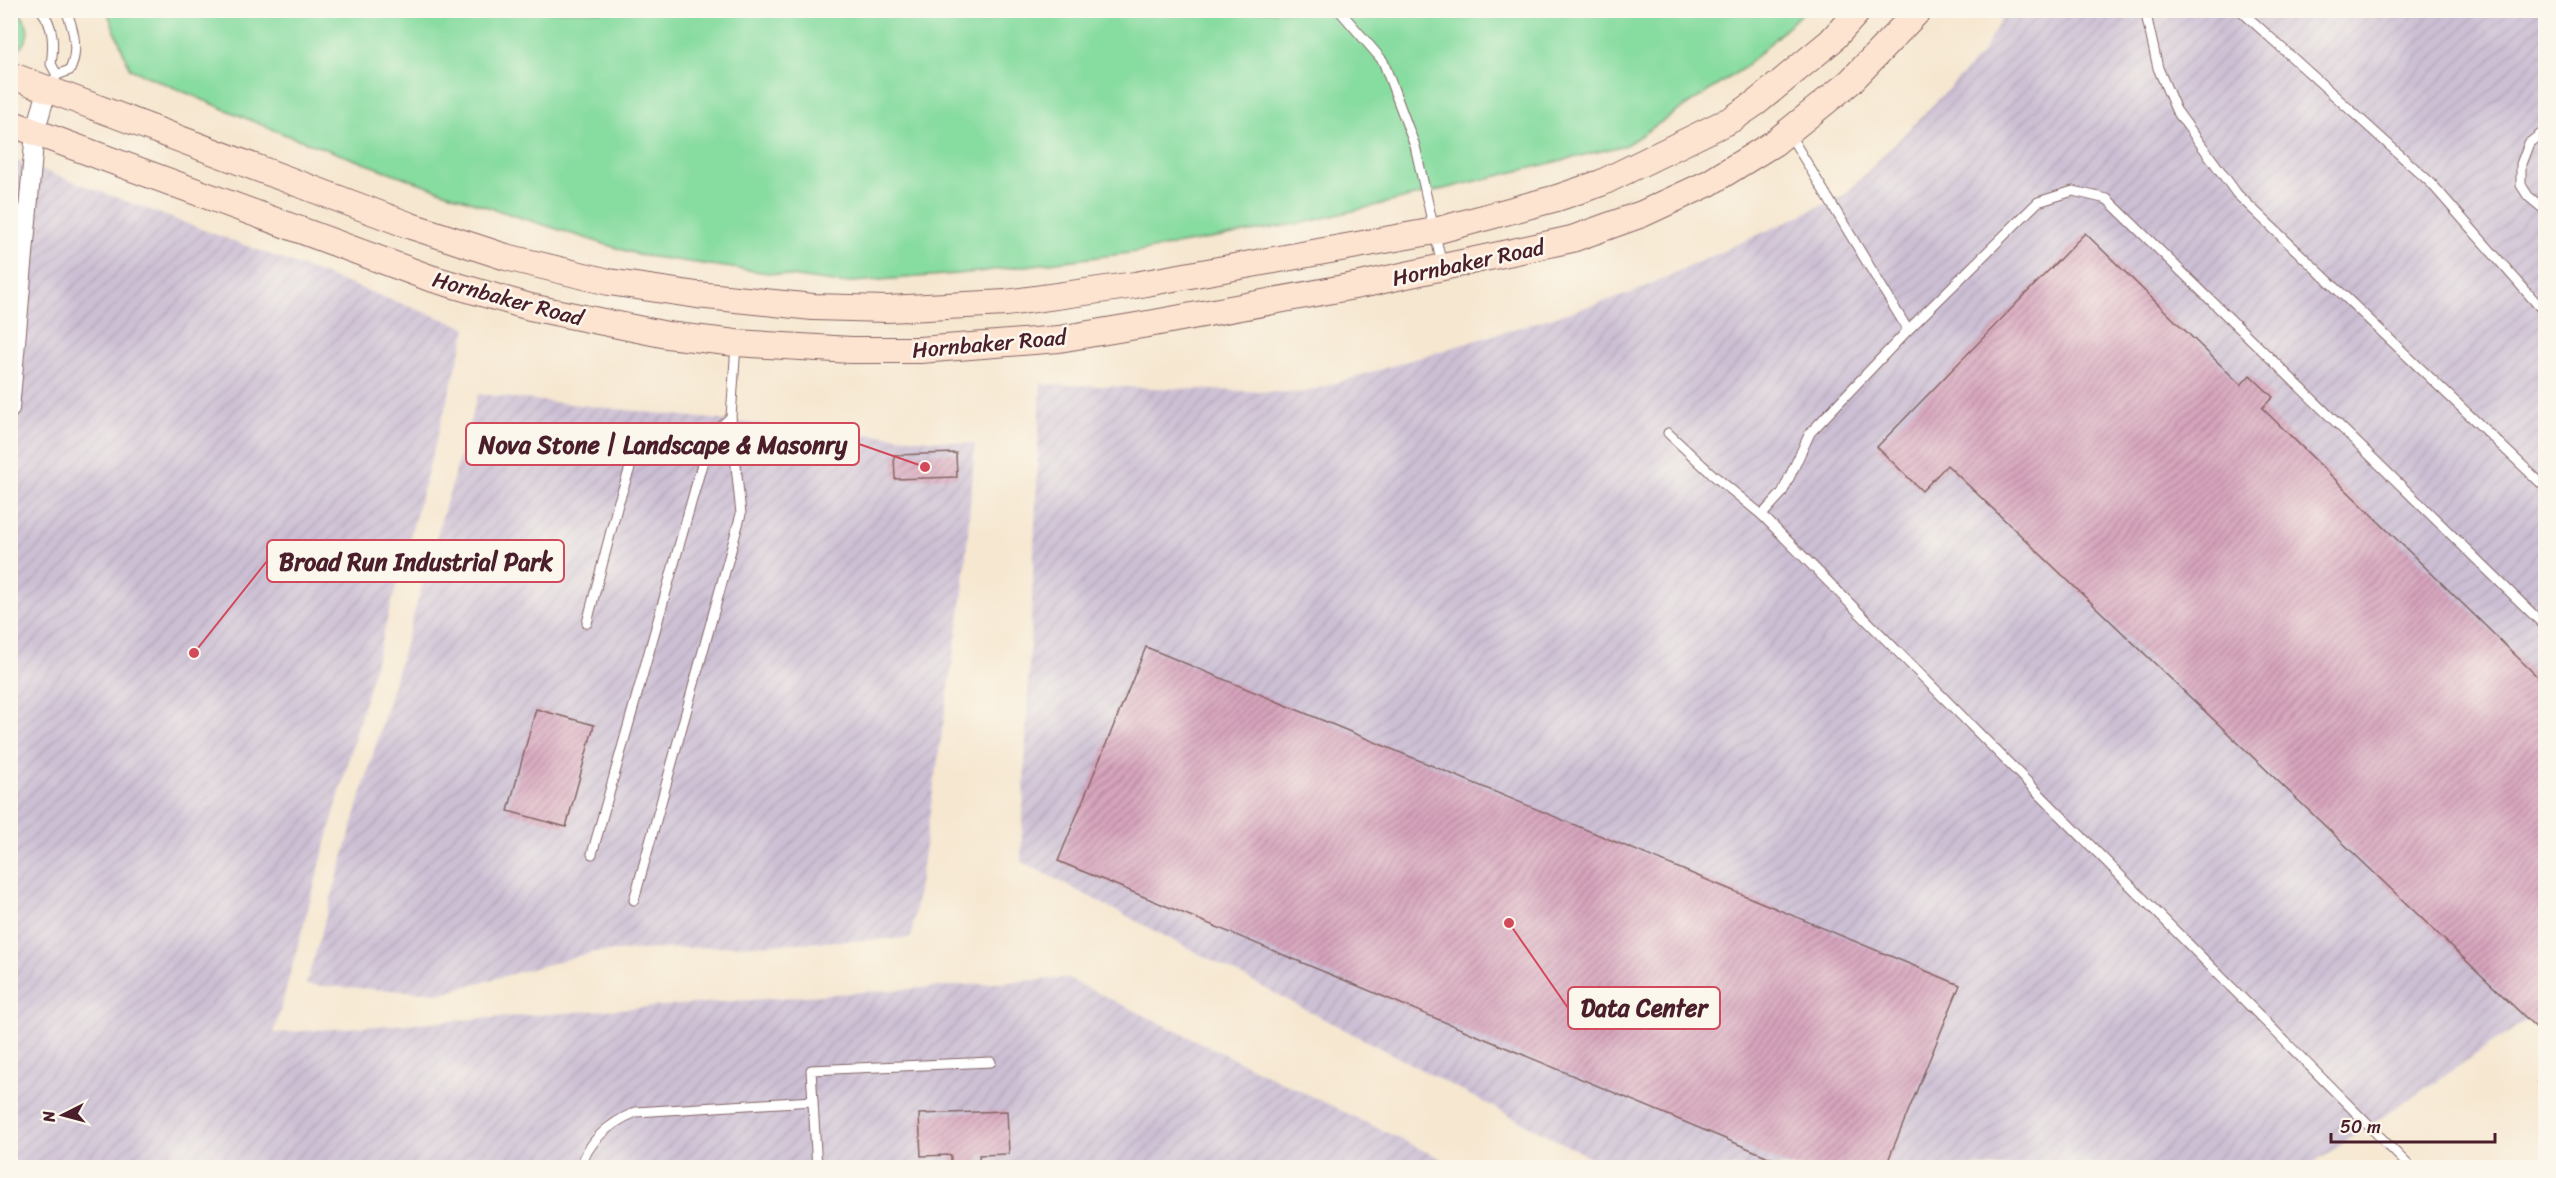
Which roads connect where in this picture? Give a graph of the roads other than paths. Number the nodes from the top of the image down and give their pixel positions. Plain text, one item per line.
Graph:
1 (41, 10) edge
2 (66, 10) edge
3 (1339, 10) edge
4 (1859, 10) edge
5 (1919, 10) edge
6 (2145, 10) edge
7 (2240, 10) edge
8 (10, 75) edge
9 (52, 83) junction
10 (10, 123) edge
11 (2546, 130) edge
12 (35, 132) junction
13 (1788, 132) junction
14 (2546, 212) edge
15 (1435, 231) junction
16 (1443, 267) junction
17 (17, 271) edge
18 (2546, 314) edge
19 (1908, 330) junction
20 (736, 343) junction
21 (10, 410) edge
22 (731, 417) junction
23 (1668, 433) dead end
24 (710, 436) junction
25 (2545, 487) edge
26 (1762, 515) junction
27 (587, 623) dead end
28 (2546, 627) edge
29 (592, 854) dead end
30 (634, 900) dead end
31 (991, 1062) dead end
32 (813, 1101) junction
33 (10, 1167) edge
34 (15, 1167) edge
35 (580, 1167) edge
36 (817, 1167) edge
37 (2411, 1167) edge

1 - 9 lane
2 - 9 lane
3 - 15 lane
4 - 15 main road, Hornbaker Road
5 - 13 main road, Hornbaker Road
6 - 25 lane
7 - 18 lane
8 - 9 main road, Hornbaker Road
9 - 12 street
9 - 15 main road, Hornbaker Road
10 - 12 main road, Hornbaker Road
11 - 14 lane
12 - 17 street
12 - 20 main road, Hornbaker Road
13 - 16 main road, Hornbaker Road
13 - 19 lane
15 - 16 lane
16 - 20 main road, Hornbaker Road
17 - 21 street
19 - 26 lane
19 - 28 lane
20 - 22 lane
22 - 24 lane
22 - 30 lane
23 - 26 lane
24 - 27 lane
24 - 29 lane
26 - 37 lane
31 - 32 lane
32 - 35 lane
32 - 36 lane
33 - 34 lane

